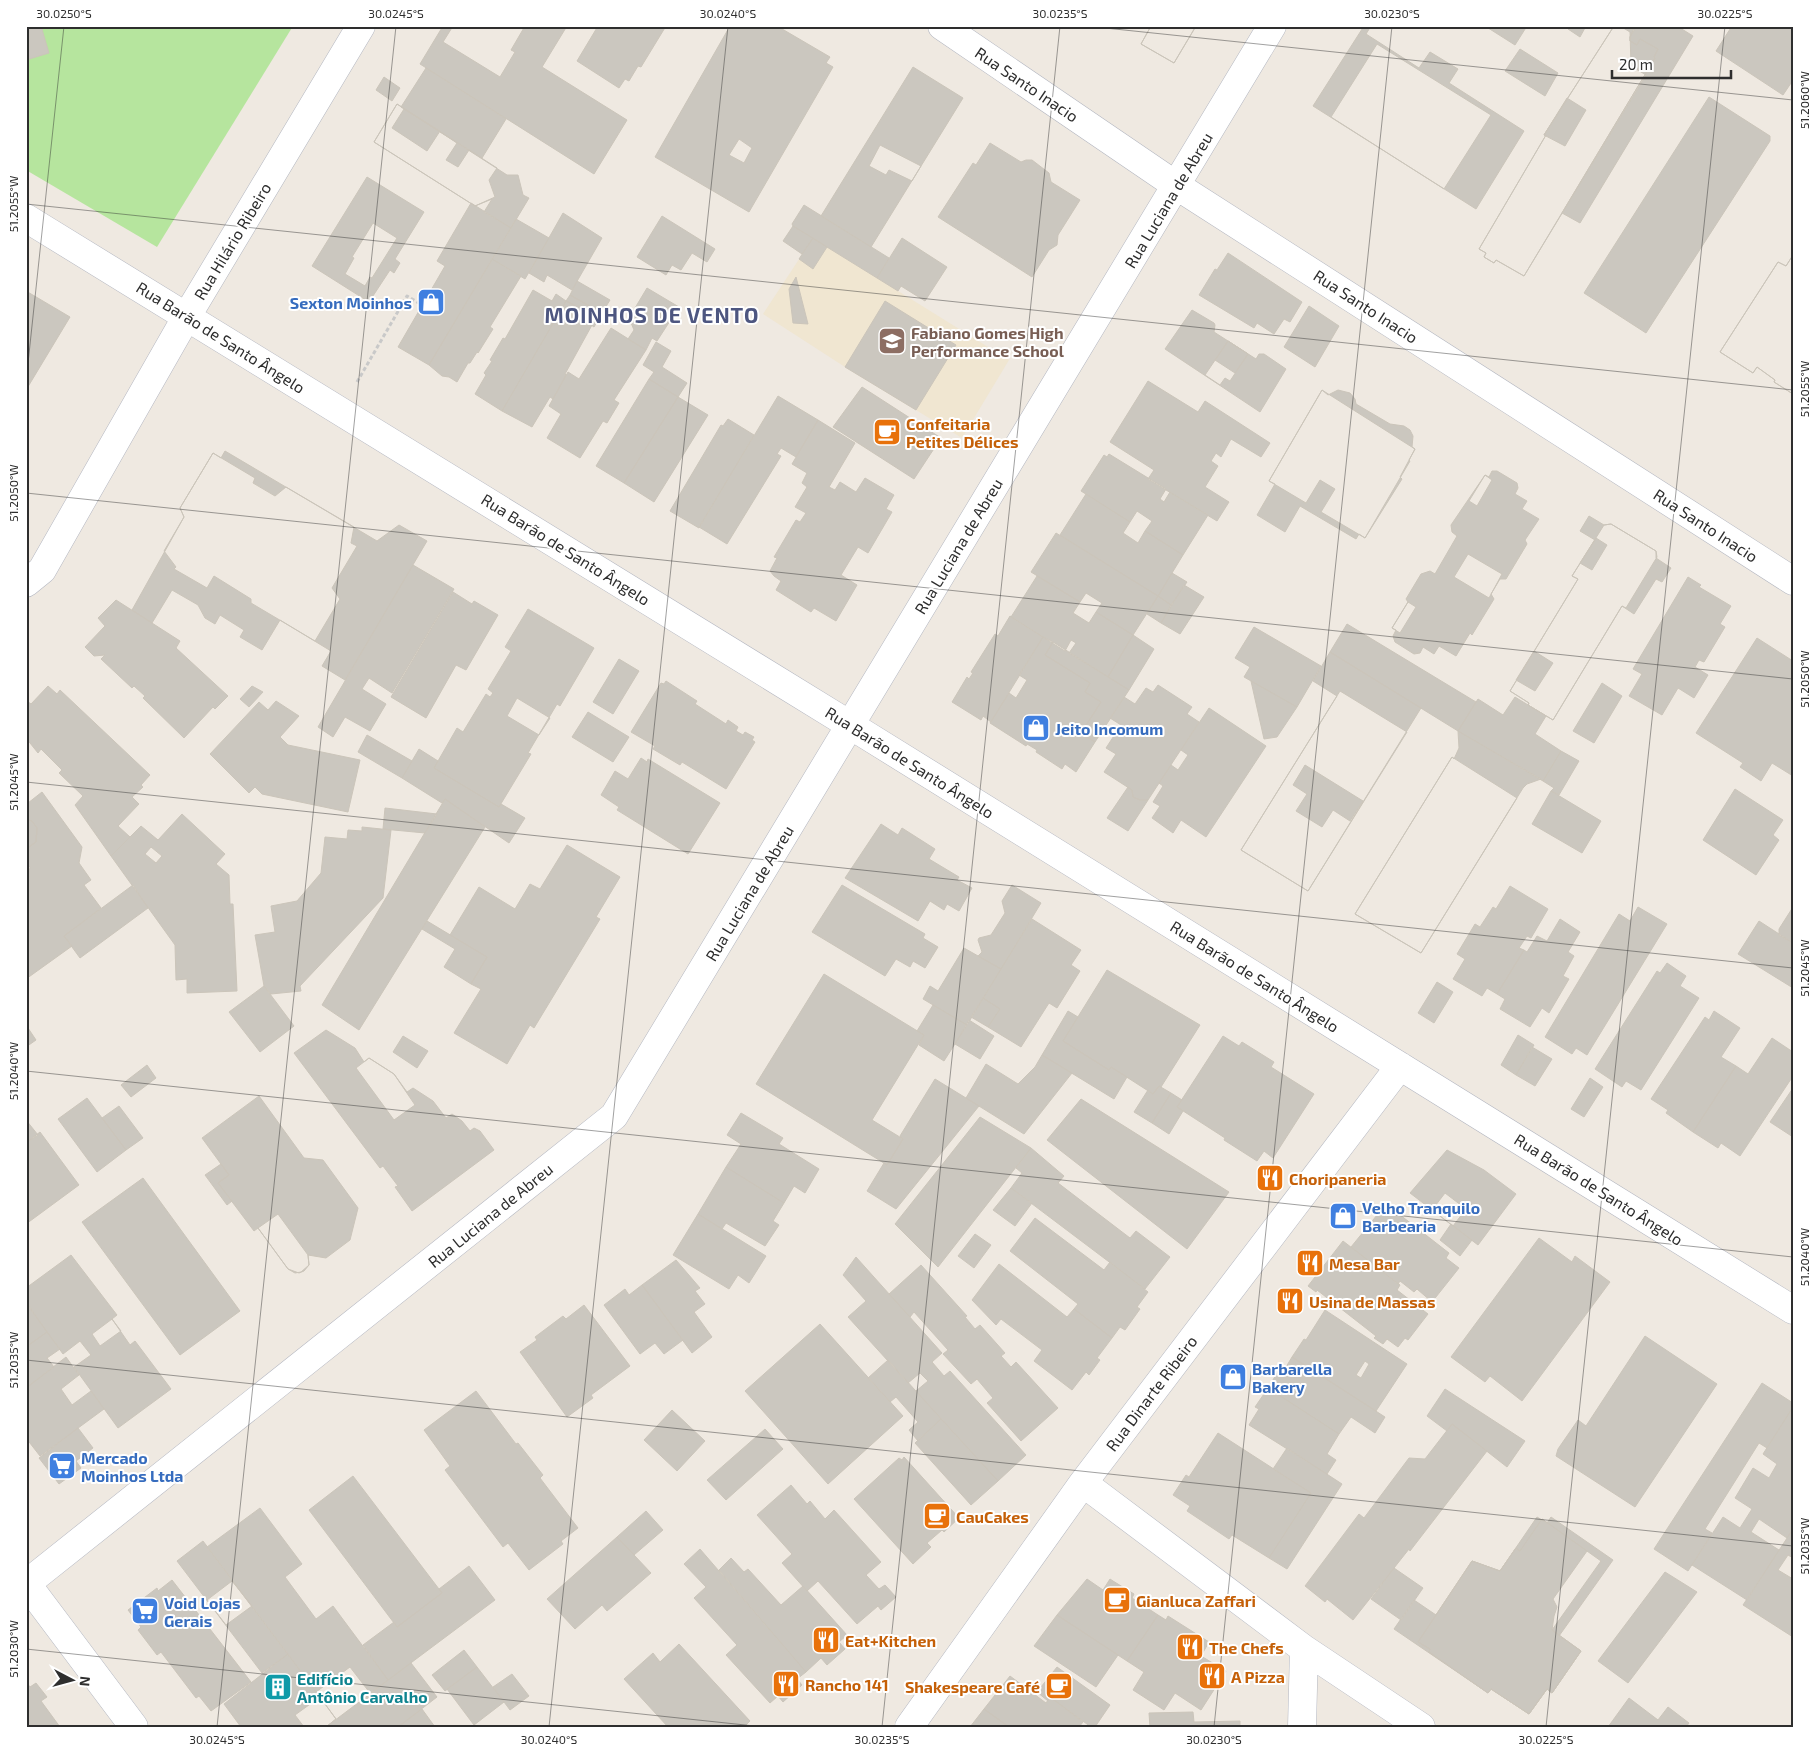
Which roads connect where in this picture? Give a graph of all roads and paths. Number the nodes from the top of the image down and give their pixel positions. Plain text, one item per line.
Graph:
1 (361, 26) edge
2 (942, 26) edge
3 (1272, 26) edge
4 (1177, 186) junction
5 (26, 218) edge
6 (422, 305) dead end
7 (187, 316) junction
8 (340, 410) junction
9 (1793, 581) edge
10 (26, 583) edge
11 (850, 725) junction
12 (1400, 1066) junction
13 (1793, 1310) edge
14 (1082, 1483) junction
15 (26, 1583) edge
16 (1304, 1649) junction
17 (134, 1727) edge
18 (909, 1727) edge
19 (1302, 1727) edge
20 (1421, 1727) edge

1 - 7 street, Rua Hilário Ribeiro
2 - 4 street, Rua Santo Inacio
3 - 4 street, Rua Luciana de Abreu
4 - 9 street, Rua Santo Inacio
4 - 11 street, Rua Luciana de Abreu
5 - 7 street, Rua Barão de Santo Ângelo
6 - 8 path
7 - 8 street, Rua Barão de Santo Ângelo
7 - 10 street, Rua Hilário Ribeiro
8 - 11 street, Rua Barão de Santo Ângelo
11 - 12 street, Rua Barão de Santo Ângelo
11 - 15 street, Rua Luciana de Abreu
12 - 13 street, Rua Barão de Santo Ângelo
12 - 14 street, Rua Dinarte Ribeiro
14 - 16 street
14 - 18 street, Rua Dinarte Ribeiro
15 - 17 street
16 - 19 street
16 - 20 street

